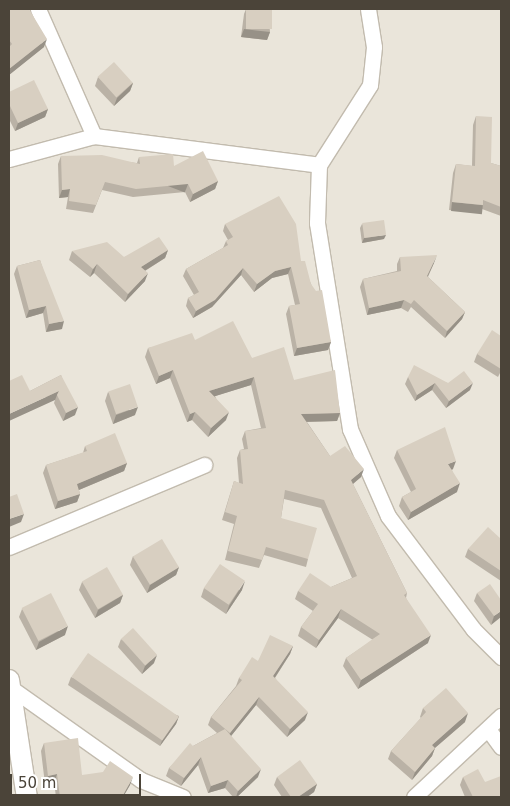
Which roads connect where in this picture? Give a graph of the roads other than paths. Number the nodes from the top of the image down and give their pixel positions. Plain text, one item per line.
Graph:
1 (38, 9) edge
2 (368, 9) edge
3 (94, 136) junction
4 (9, 159) edge
5 (319, 165) junction
6 (204, 465) dead end
7 (9, 547) edge
8 (501, 657) edge
9 (10, 684) edge
10 (501, 716) edge
11 (488, 729) junction
12 (501, 748) edge
13 (27, 797) edge
14 (183, 797) edge
15 (414, 797) edge

1 - 3 street
2 - 5 street
3 - 4 street
3 - 5 street
5 - 8 street
6 - 7 street
9 - 13 street
9 - 14 street
10 - 11 street
11 - 12 street
11 - 15 street

